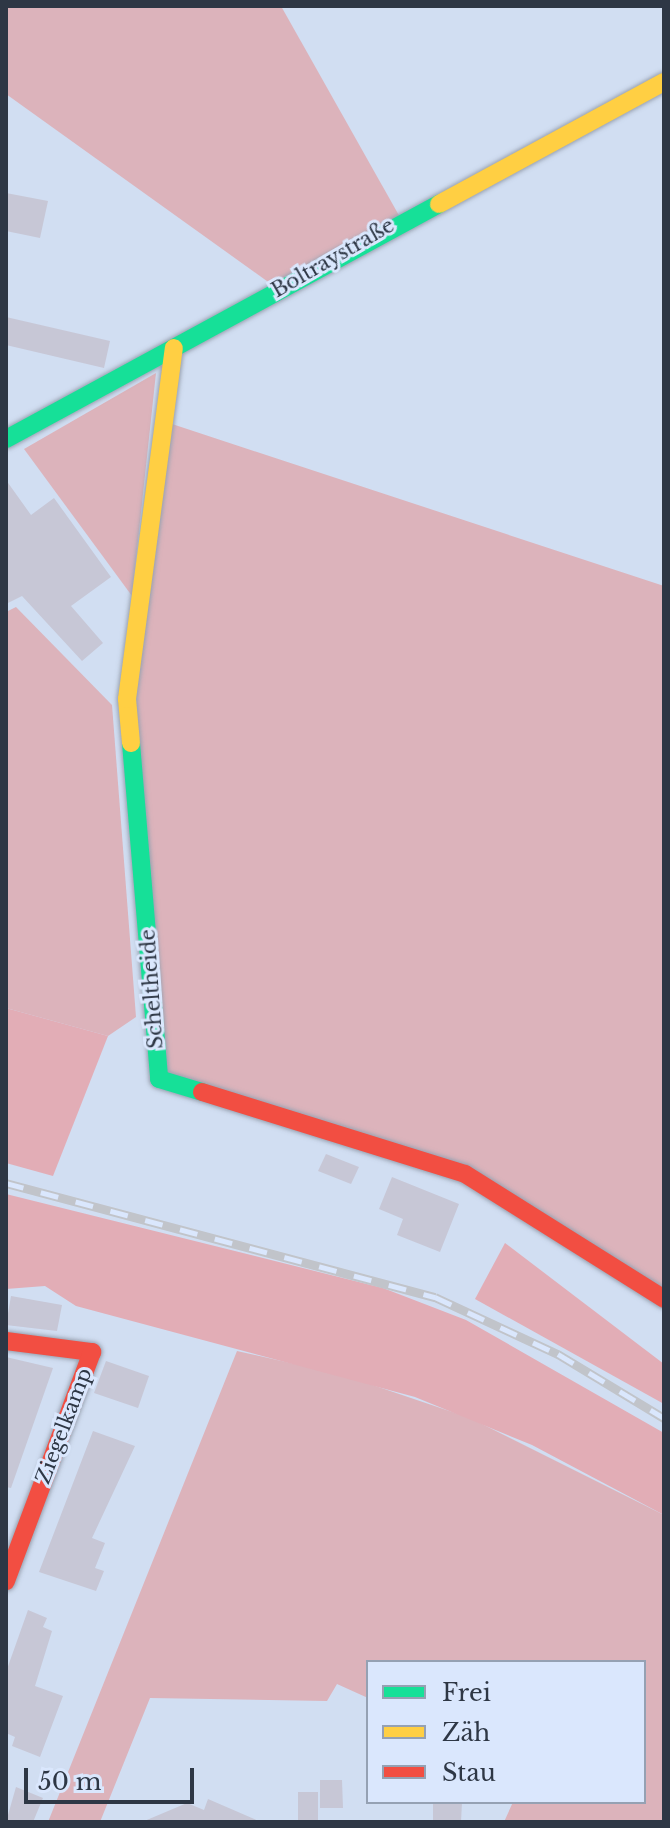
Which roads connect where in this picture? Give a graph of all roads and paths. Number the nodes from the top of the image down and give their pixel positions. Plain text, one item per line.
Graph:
1 (664, 82) edge
2 (174, 348) junction
3 (6, 439) edge
4 (664, 1299) edge
5 (6, 1341) edge
6 (6, 1581) edge

1 - 2 street, Boltraystraße
2 - 3 street, Boltraystraße
2 - 4 street, Scheltheide
5 - 6 street, Ziegelkamp

